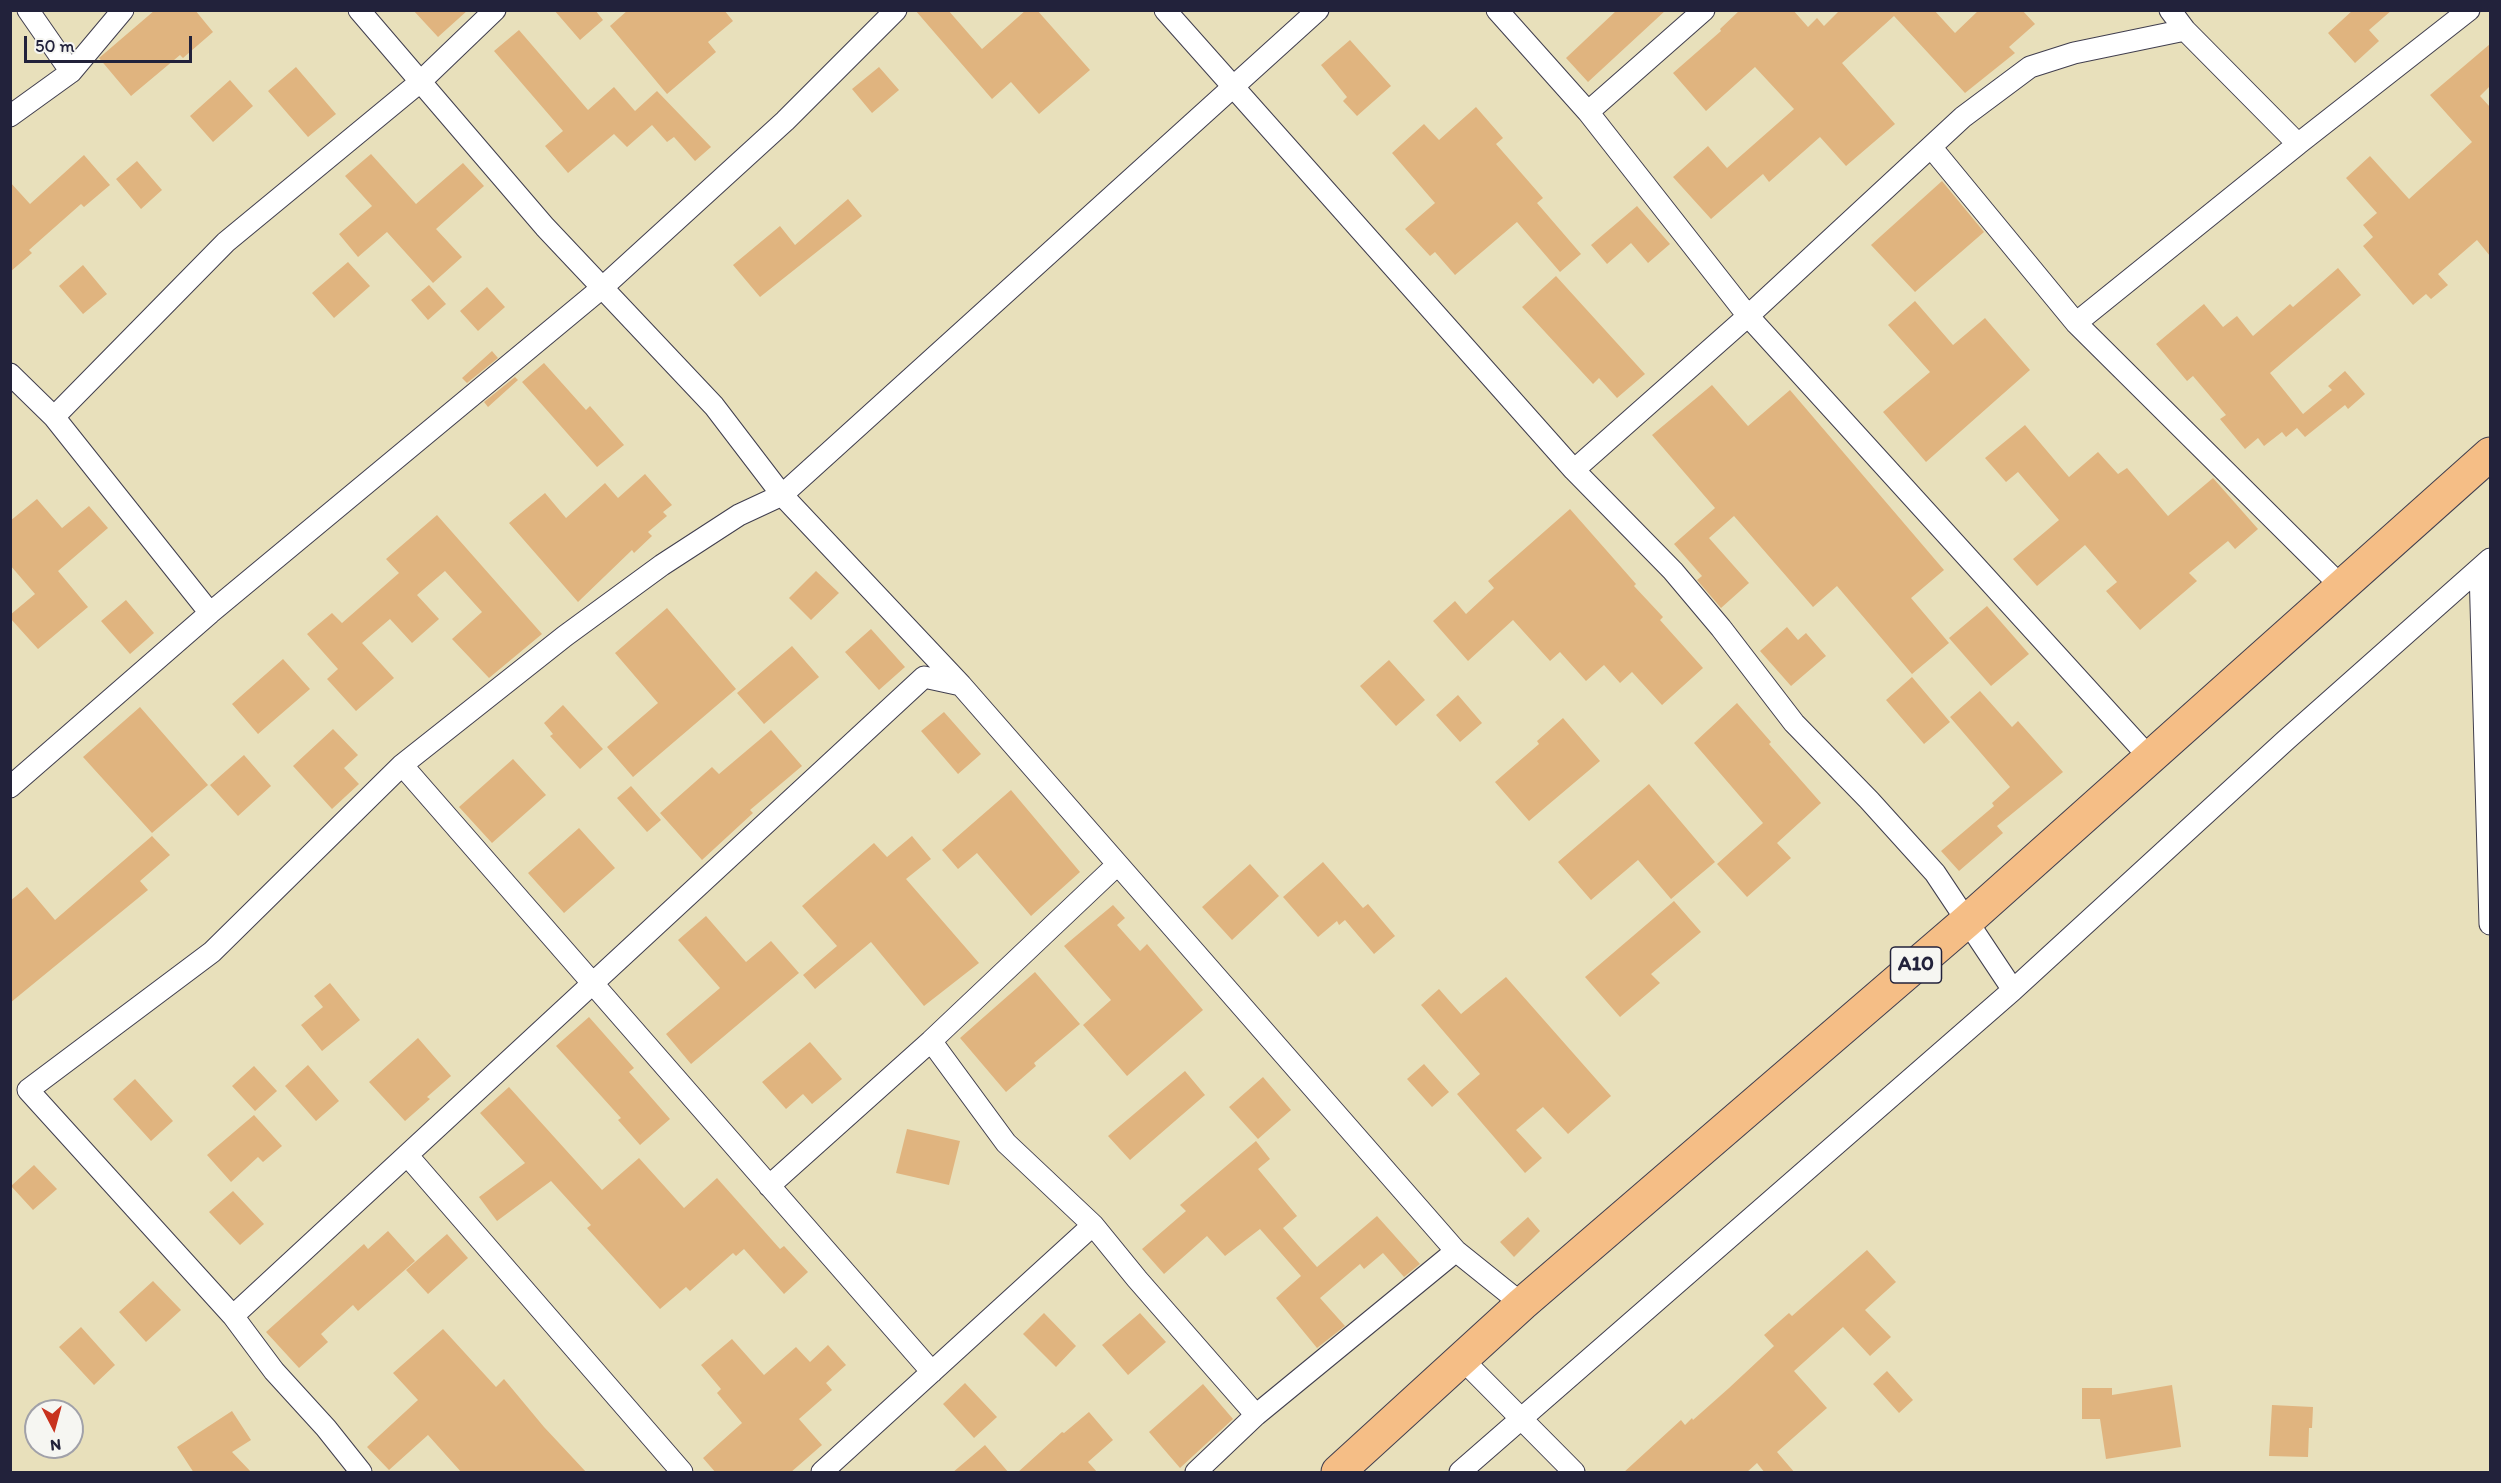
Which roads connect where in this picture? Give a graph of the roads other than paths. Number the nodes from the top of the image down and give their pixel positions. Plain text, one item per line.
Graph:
1 (28, 10) edge
2 (123, 10) edge
3 (359, 10) edge
4 (495, 10) edge
5 (896, 10) edge
6 (1165, 10) edge
7 (1318, 10) edge
8 (1497, 10) edge
9 (1704, 10) edge
10 (2170, 10) edge
11 (2469, 10) edge
12 (2185, 30) junction
13 (71, 72) junction
14 (420, 82) junction
15 (1234, 88) junction
16 (1588, 112) junction
17 (10, 116) edge
18 (2298, 144) junction
19 (1930, 147) junction
20 (603, 287) junction
21 (1748, 316) junction
22 (2076, 323) junction
23 (10, 374) edge
24 (54, 417) junction
25 (2490, 454) edge
26 (1574, 470) junction
27 (782, 495) junction
28 (2485, 564) edge
29 (2342, 587) junction
30 (210, 613) junction
31 (961, 684) junction
32 (2150, 758) junction
33 (402, 765) junction
34 (10, 787) edge
35 (1117, 865) junction
36 (1967, 921) junction
37 (2490, 924) edge
38 (593, 983) junction
39 (2013, 990) junction
40 (931, 1041) junction
41 (407, 1155) junction
42 (769, 1186) junction
43 (1094, 1225) junction
44 (1456, 1251) junction
45 (1522, 1305) junction
46 (234, 1316) junction
47 (1462, 1359) junction
48 (932, 1372) junction
49 (1256, 1415) junction
50 (1520, 1418) junction
51 (361, 1473) edge
52 (682, 1473) edge
53 (822, 1473) edge
54 (1196, 1473) edge
55 (1338, 1473) edge
56 (1460, 1473) edge
57 (1574, 1473) edge

1 - 13 street
2 - 13 street
3 - 14 street
4 - 14 street
5 - 20 street
6 - 15 street
7 - 15 street
8 - 16 street
9 - 16 street
10 - 12 street
11 - 18 street
12 - 18 street
12 - 19 street
13 - 17 street
14 - 20 street
14 - 24 street
15 - 26 street
15 - 27 street
16 - 21 street
18 - 22 street
19 - 21 street
19 - 22 street
20 - 27 street
20 - 30 street
21 - 26 street
21 - 32 street
22 - 29 street
23 - 24 street
24 - 30 street
25 - 29 main road, A10
26 - 36 street
27 - 31 street
27 - 33 street
28 - 37 street
28 - 39 street
29 - 32 main road, A10
30 - 34 street
31 - 35 street
31 - 38 street
32 - 36 main road, A10
33 - 38 street
33 - 46 street
35 - 40 street
35 - 44 street
36 - 39 street
36 - 45 main road, A10
38 - 41 street
38 - 42 street
39 - 50 street
40 - 42 street
40 - 43 street
41 - 46 street
41 - 52 street
42 - 48 street
43 - 48 street
43 - 49 street
44 - 45 street
44 - 49 street
45 - 47 main road, A10
46 - 51 street
47 - 50 street
47 - 55 main road, A10
48 - 53 street
49 - 54 street
50 - 56 street
50 - 57 street

